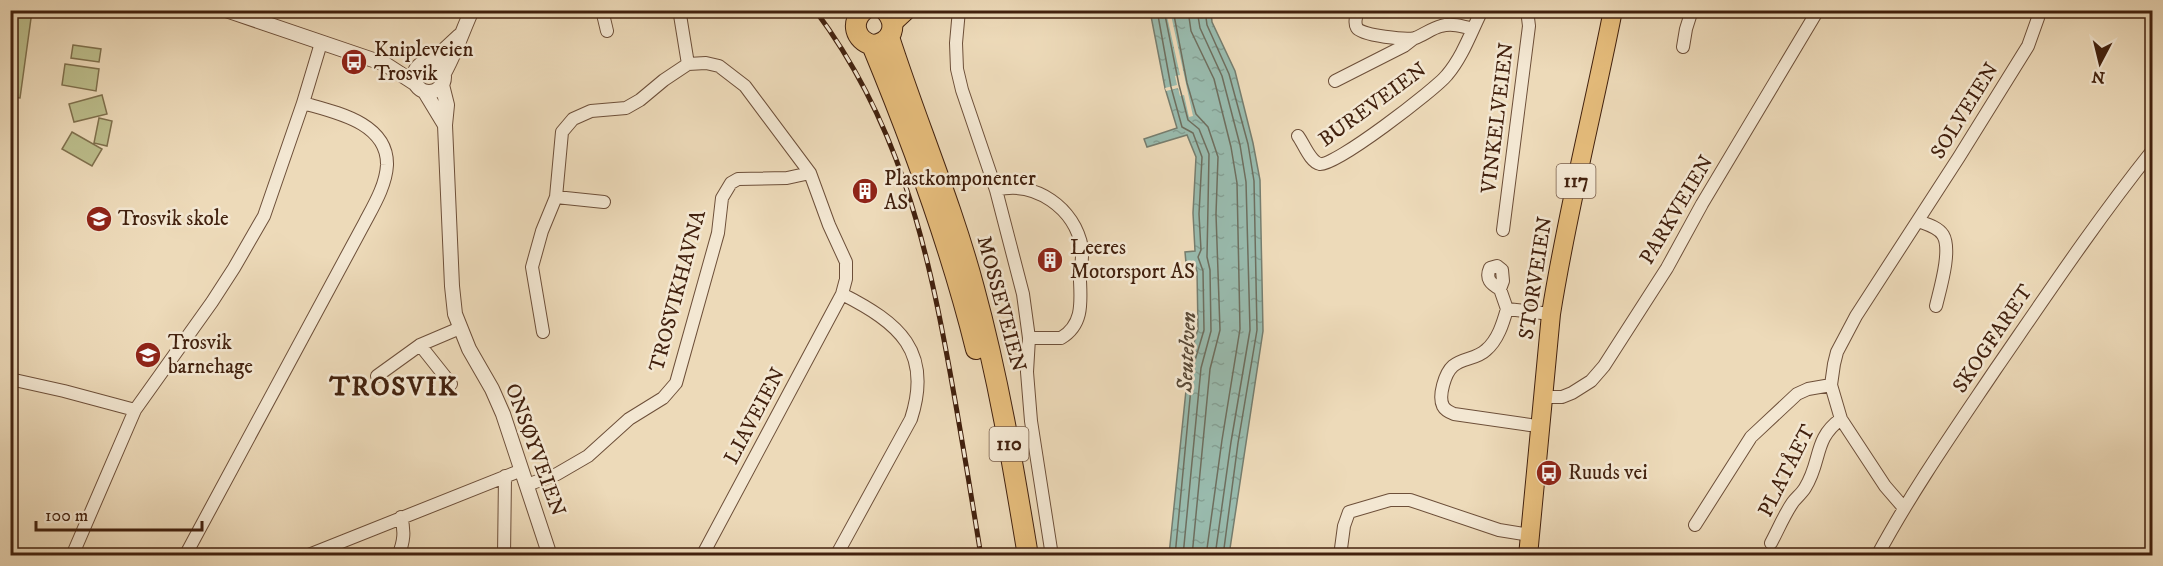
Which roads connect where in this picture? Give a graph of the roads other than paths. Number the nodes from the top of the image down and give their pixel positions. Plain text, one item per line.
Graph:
1 (226, 10) edge
2 (472, 10) edge
3 (602, 10) edge
4 (684, 10) edge
5 (959, 10) edge
6 (1359, 10) edge
7 (1482, 10) edge
8 (1527, 10) edge
9 (1614, 10) edge
10 (1692, 10) edge
11 (1818, 10) edge
12 (857, 13) edge
13 (2038, 18) dead end
14 (889, 25) edge
15 (1473, 29) junction
16 (608, 31) dead end
17 (459, 36) junction
18 (1413, 39) junction
19 (321, 42) junction
20 (1683, 46) dead end
21 (385, 64) junction
22 (425, 64) junction
23 (688, 64) junction
24 (443, 80) junction
25 (1335, 81) dead end
26 (420, 88) junction
27 (303, 103) junction
28 (445, 125) junction
29 (1298, 136) dead end
30 (2152, 151) edge
31 (810, 173) junction
32 (996, 190) junction
33 (556, 196) junction
34 (604, 202) dead end
35 (1918, 220) junction
36 (1503, 230) dead end
37 (1500, 289) dead end
38 (842, 294) junction
39 (1936, 306) dead end
40 (1507, 309) junction
41 (1551, 314) junction
42 (460, 328) junction
43 (543, 332) dead end
44 (1029, 338) junction
45 (420, 345) junction
46 (377, 376) dead end
47 (10, 379) edge
48 (450, 384) dead end
49 (1831, 385) junction
50 (1544, 397) junction
51 (135, 410) junction
52 (1841, 419) junction
53 (1530, 425) dead end
54 (522, 470) junction
55 (506, 476) junction
56 (527, 484) junction
57 (1904, 508) junction
58 (400, 517) junction
59 (1695, 525) dead end
60 (1530, 535) junction
61 (1771, 543) dead end
62 (72, 555) edge
63 (184, 555) edge
64 (306, 555) edge
65 (398, 555) edge
66 (504, 555) edge
67 (550, 555) edge
68 (702, 555) edge
69 (836, 555) edge
70 (1014, 555) edge
71 (1028, 555) edge
72 (1052, 555) edge
73 (1340, 555) edge
74 (1528, 555) edge
75 (1877, 555) edge

1 - 19 street
2 - 17 street
3 - 16 street
4 - 23 street
5 - 32 street, MOSSEVEIEN
6 - 18 street
7 - 15 street, BUREVEIEN
8 - 36 street, VINKELVEIEN
9 - 41 main road, STORVEIEN / 117
10 - 20 street
11 - 50 street, PARKVEIEN
12 - 14 highway, 110
13 - 35 street, SOLVEIEN
14 - 70 highway, MOSSEVEIEN / 110
14 - 71 highway, MOSSEVEIEN / 110
15 - 18 street
15 - 29 street, BUREVEIEN
17 - 22 street
17 - 24 street
18 - 25 street
19 - 21 street
19 - 27 street
21 - 22 street
21 - 26 street
22 - 24 street
22 - 26 street
23 - 31 street
23 - 33 street
24 - 26 street
24 - 28 street, ONSØYVEIEN
26 - 28 street, ONSØYVEIEN
27 - 51 street
27 - 63 street
28 - 42 street, ONSØYVEIEN
30 - 57 street, SKOGFARET
31 - 38 street
31 - 56 street, TROSVIKHAVNA
32 - 44 street, MOSSEVEIEN
32 - 44 street
33 - 34 street
33 - 43 street
35 - 39 street
35 - 49 street, SOLVEIEN
37 - 40 street
38 - 68 street, LIAVEIEN
38 - 69 street
40 - 41 street
40 - 53 street
41 - 50 main road, STORVEIEN / 117
42 - 45 street
42 - 54 street, ONSØYVEIEN
44 - 72 street, MOSSEVEIEN
45 - 46 street
45 - 48 street
47 - 51 street
49 - 52 street, SOLVEIEN
49 - 59 street
50 - 60 main road, STORVEIEN / 117
51 - 62 street
52 - 57 street, SOLVEIEN
52 - 61 street, PLATÅET
54 - 55 street
54 - 56 street, ONSØYVEIEN
55 - 58 street
55 - 66 street
56 - 67 street, ONSØYVEIEN
57 - 75 street, SKOGFARET
58 - 64 street
58 - 65 street
60 - 73 street
60 - 74 main road, STORVEIEN / 117

